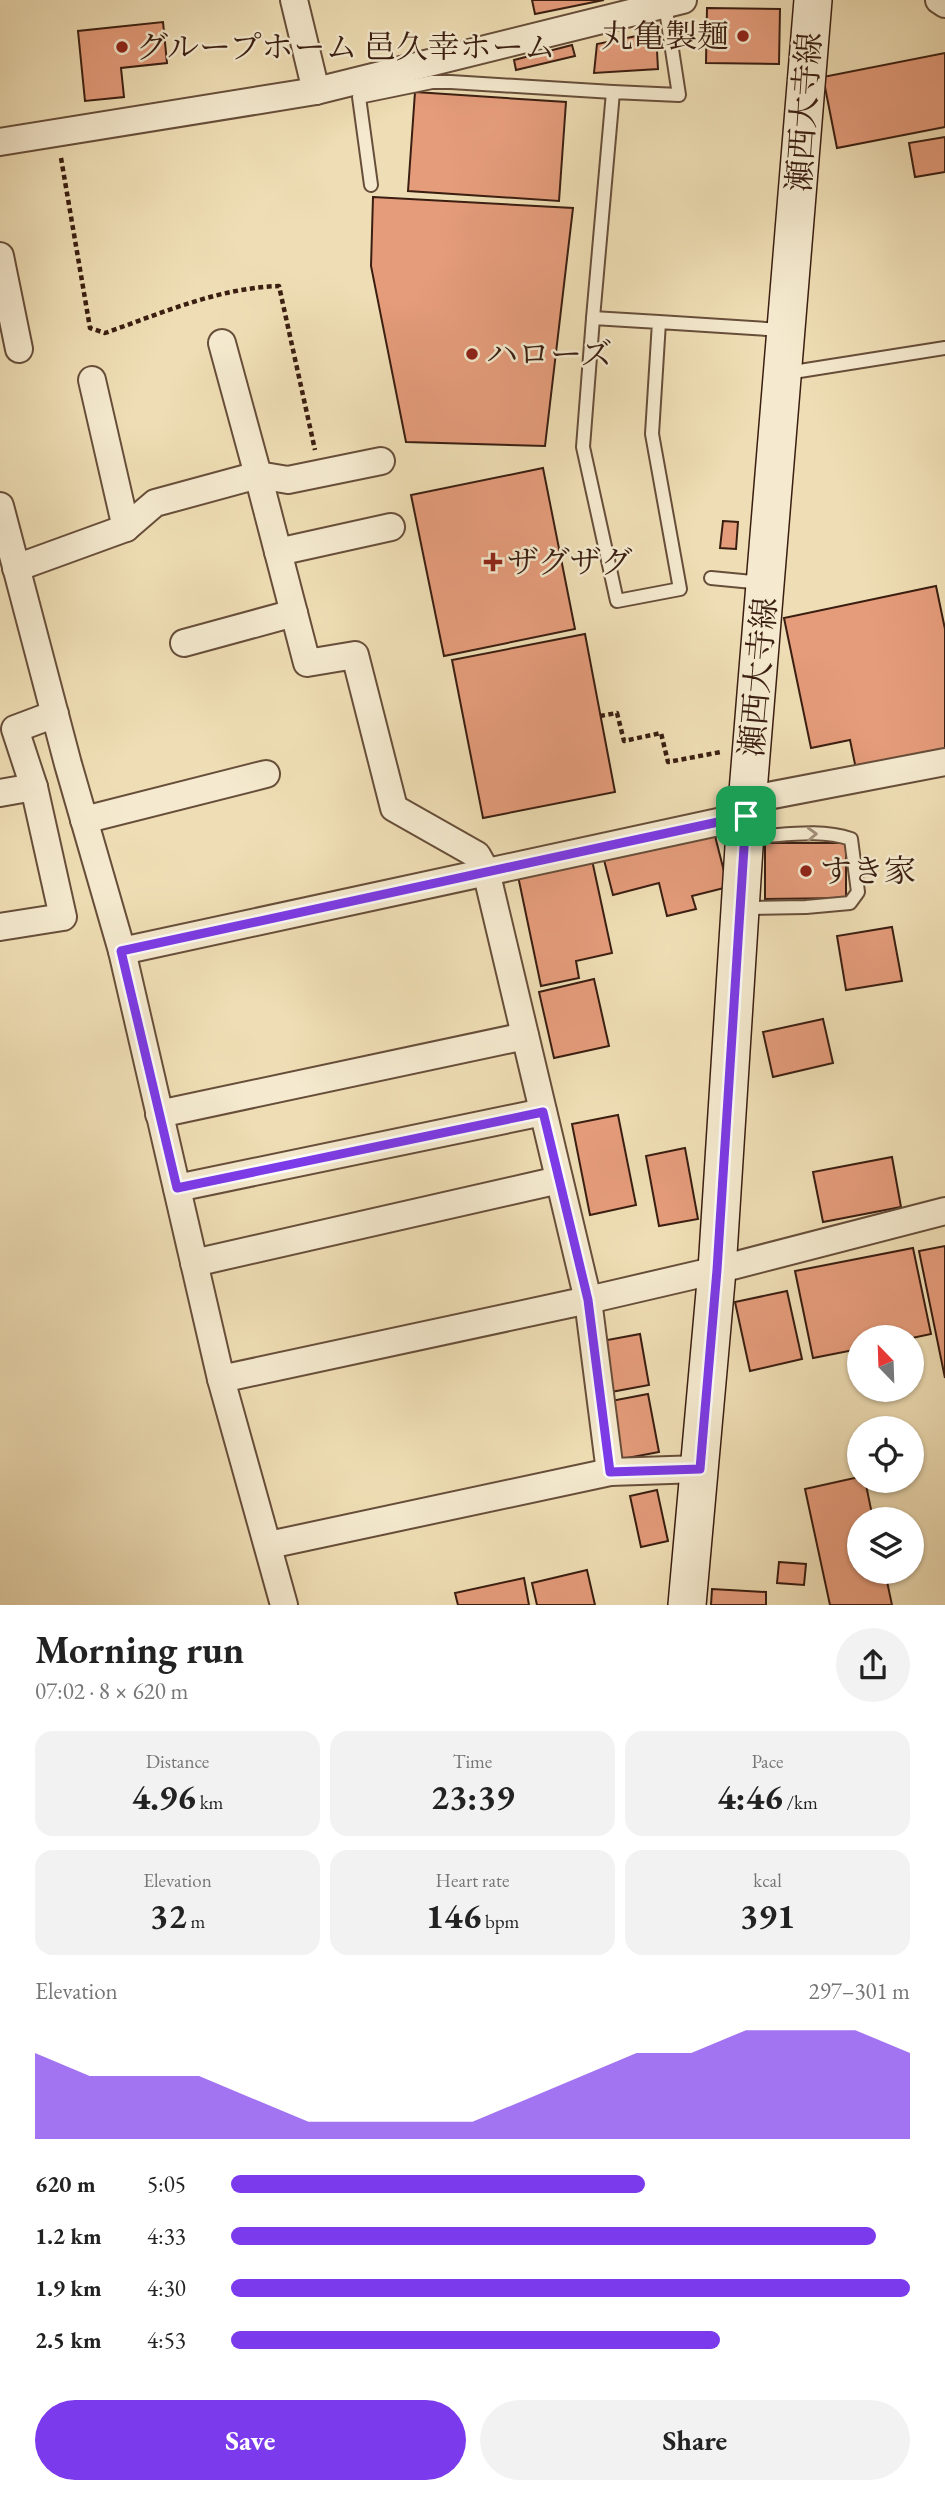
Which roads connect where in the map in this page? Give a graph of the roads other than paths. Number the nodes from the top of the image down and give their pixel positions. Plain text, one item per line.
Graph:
1 (295, 0) edge
2 (813, 0) edge
3 (939, 0) edge
4 (671, 1) edge
5 (945, 4) edge
6 (316, 91) junction
7 (613, 92) junction
8 (0, 142) edge
9 (372, 185) dead end
10 (0, 256) edge
11 (593, 318) junction
12 (659, 322) junction
13 (787, 330) junction
14 (222, 343) dead end
15 (945, 348) edge
16 (19, 349) dead end
17 (783, 374) junction
18 (92, 380) dead end
19 (381, 461) dead end
20 (258, 475) junction
21 (0, 506) edge
22 (391, 527) dead end
23 (126, 528) junction
24 (278, 552) junction
25 (16, 568) junction
26 (711, 578) dead end
27 (766, 584) junction
28 (294, 613) junction
29 (184, 643) dead end
30 (55, 714) junction
31 (945, 762) edge
32 (266, 774) dead end
33 (33, 787) junction
34 (0, 793) edge
35 (746, 818) junction
36 (84, 820) junction
37 (486, 871) junction
38 (740, 908) junction
39 (0, 927) edge
40 (121, 951) junction
41 (525, 1037) junction
42 (543, 1112) junction
43 (159, 1114) junction
44 (559, 1180) junction
45 (177, 1188) junction
46 (945, 1211) edge
47 (718, 1262) junction
48 (194, 1263) junction
49 (595, 1298) junction
50 (221, 1379) junction
51 (700, 1469) junction
52 (610, 1472) junction
53 (269, 1545) junction
54 (284, 1605) edge
55 (687, 1605) edge

1 - 6 street
2 - 13 main road, 瀬西大寺線
3 - 5 street
4 - 6 street
4 - 7 lane
6 - 8 street
7 - 9 lane
7 - 11 lane
10 - 16 street
11 - 12 lane
11 - 12 lane
12 - 13 lane
13 - 17 main road, 瀬西大寺線
14 - 20 street
15 - 17 lane
17 - 27 main road, 瀬西大寺線
18 - 23 street
19 - 20 street
20 - 23 street
20 - 24 street
21 - 25 street
22 - 24 street
23 - 25 street
24 - 28 street
25 - 30 street
26 - 27 lane
27 - 35 main road, 瀬西大寺線
28 - 29 street
28 - 37 street
30 - 33 street
30 - 36 street
31 - 35 street
32 - 36 street
33 - 34 street
33 - 39 street
35 - 37 street
35 - 38 main road, 瀬西大寺線
35 -> 38 lane
36 - 40 street
37 - 40 street
37 - 41 street
38 - 47 main road, 瀬西大寺線
40 - 43 street
41 - 42 street
41 - 43 street
42 - 44 street
42 - 45 street
43 - 45 street
44 - 48 street
44 - 49 street
45 - 48 street
46 - 47 street
47 - 49 street
47 - 51 main road, 瀬西大寺線
48 - 50 street
49 - 50 street
49 - 52 street
50 - 53 street
51 - 52 street
51 - 55 main road, 瀬西大寺線
52 - 53 street
53 - 54 street

